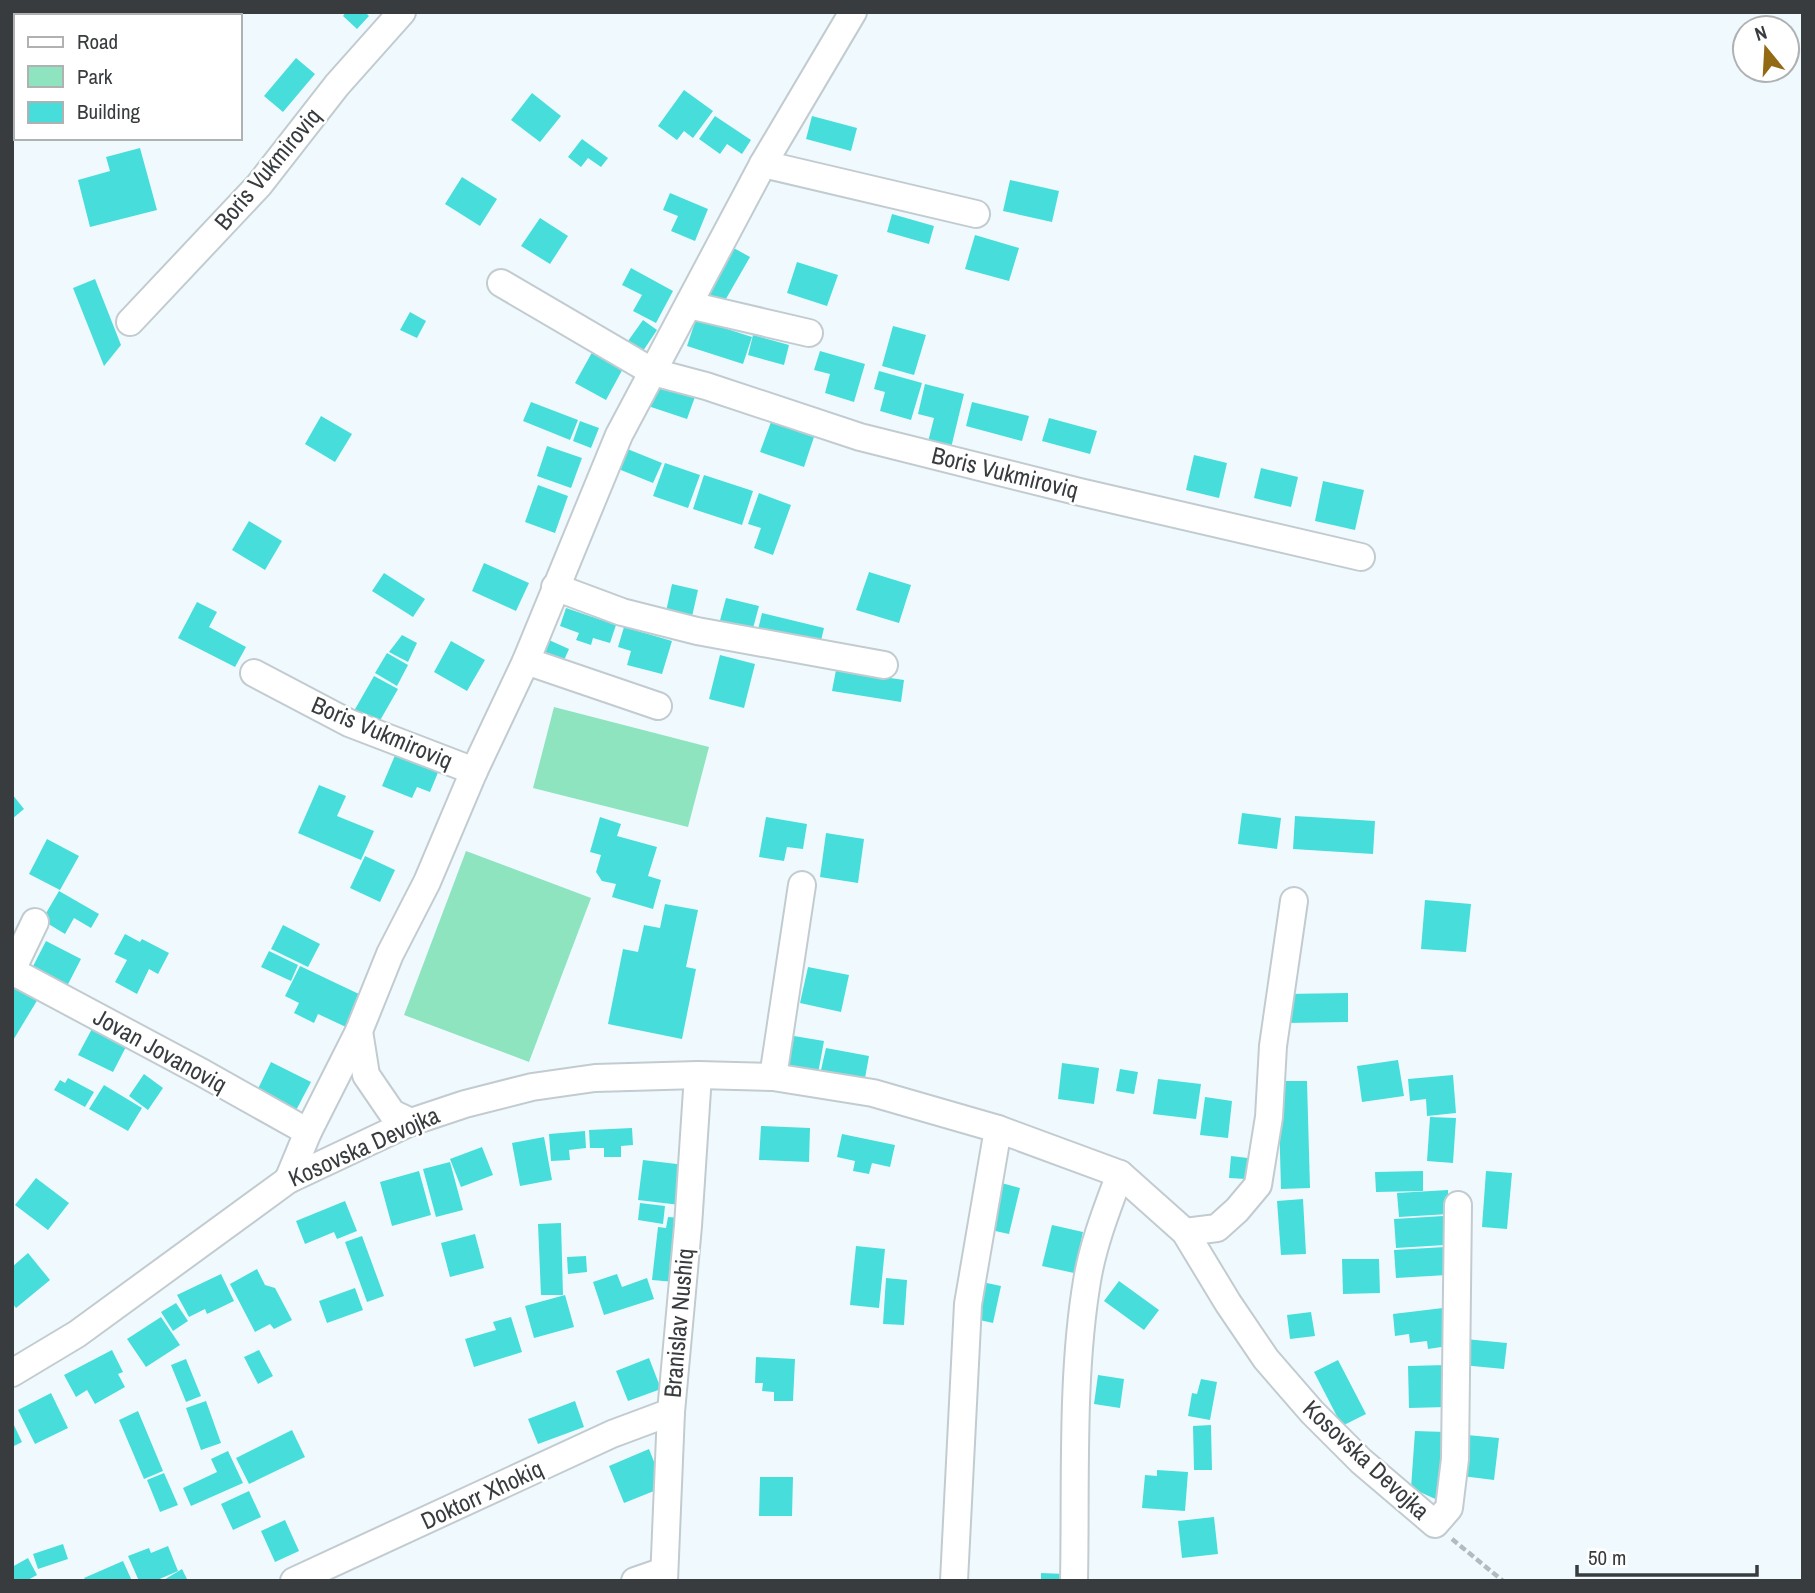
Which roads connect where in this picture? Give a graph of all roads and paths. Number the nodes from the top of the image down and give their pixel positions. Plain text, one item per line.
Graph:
1 (402, 12) edge
2 (853, 12) edge
3 (763, 164) junction
4 (976, 214) dead end
5 (501, 283) dead end
6 (689, 305) junction
7 (130, 322) dead end
8 (809, 332) dead end
9 (653, 372) junction
10 (1361, 557) dead end
11 (555, 587) junction
12 (526, 661) junction
13 (884, 665) dead end
14 (254, 673) dead end
15 (658, 706) dead end
16 (474, 771) junction
17 (802, 885) dead end
18 (1294, 901) dead end
19 (36, 922) dead end
20 (12, 971) edge
21 (359, 1031) junction
22 (698, 1075) junction
23 (773, 1077) junction
24 (411, 1122) junction
25 (998, 1129) junction
26 (308, 1132) junction
27 (1120, 1174) junction
28 (288, 1180) junction
29 (1458, 1205) dead end
30 (1185, 1232) junction
31 (12, 1373) edge
32 (671, 1412) junction
33 (1435, 1524) junction
34 (664, 1576) edge
35 (294, 1581) edge
36 (635, 1581) edge
37 (954, 1581) edge
38 (1074, 1581) edge
39 (1503, 1581) edge

1 - 7 street, Boris Vukmiroviq
2 - 3 street
3 - 4 street
3 - 6 street
5 - 9 street, Boris Vukmiroviq
6 - 8 street
6 - 9 street
9 - 10 street, Boris Vukmiroviq
9 - 11 street
11 - 12 street
11 - 13 street
12 - 15 street
12 - 16 street
14 - 16 street, Boris Vukmiroviq
16 - 21 street
17 - 23 street
18 - 30 street
19 - 20 street, Jovan Jovanoviq
20 - 26 street, Jovan Jovanoviq
21 - 24 street
21 - 26 street
22 - 23 street, Kosovska Devojka
22 - 24 street, Kosovska Devojka
22 - 32 street, Branislav Nushiq
23 - 25 street, Kosovska Devojka
24 - 28 street, Kosovska Devojka
25 - 27 street, Kosovska Devojka
25 - 37 street
26 - 28 street
27 - 30 street, Kosovska Devojka
27 - 38 street
28 - 31 street, Kosovska Devojka
29 - 33 street, Kosovska Devojka
30 - 33 street, Kosovska Devojka
32 - 34 street, Branislav Nushiq
32 - 35 street, Doktorr Xhokiq
33 - 39 path
34 - 36 street, Branislav Nushiq

